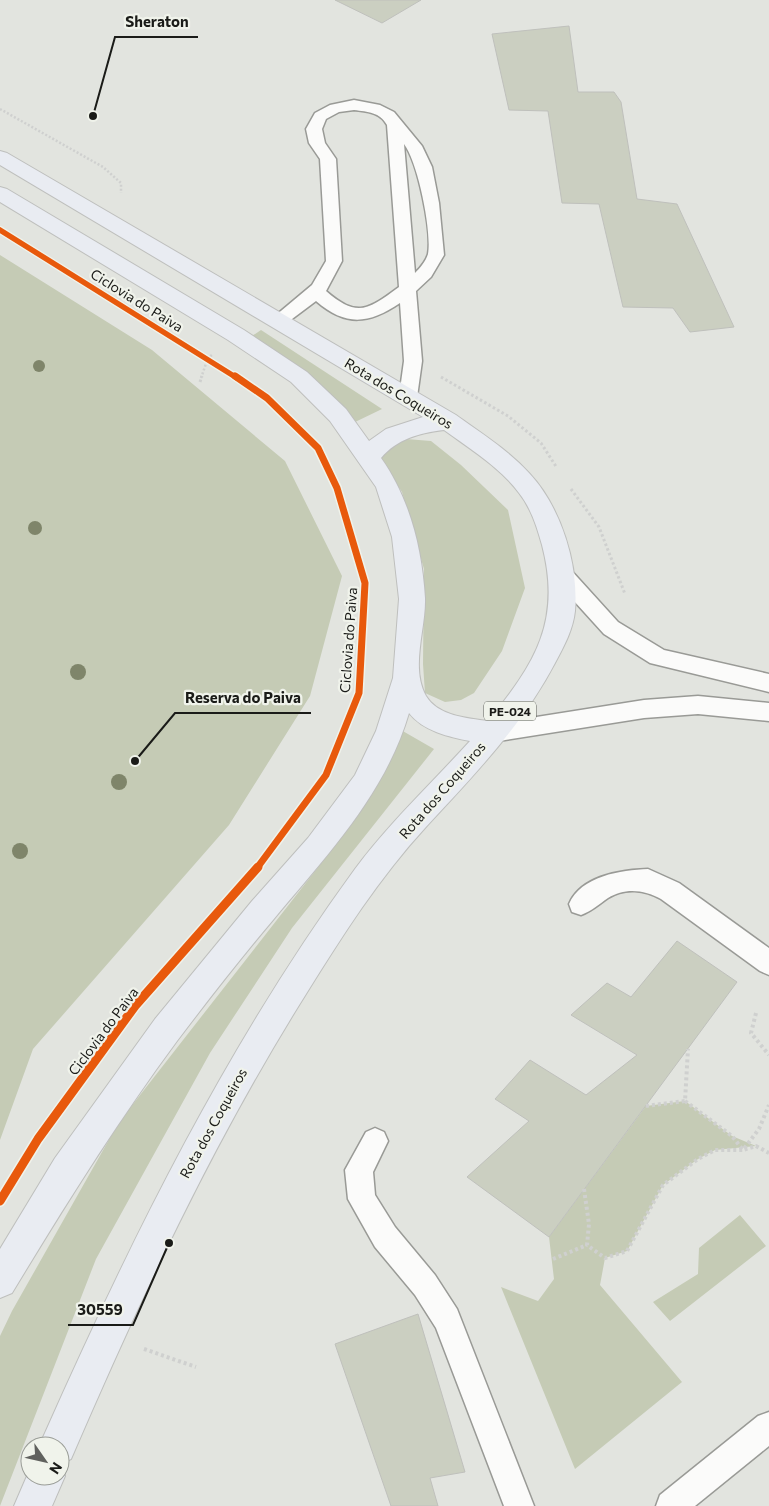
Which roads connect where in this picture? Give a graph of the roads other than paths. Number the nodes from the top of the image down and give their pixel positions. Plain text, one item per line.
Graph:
1 (394, 126) junction
2 (0, 157) edge
3 (0, 193) edge
4 (406, 289) junction
5 (317, 292) junction
6 (278, 321) junction
7 (408, 397) junction
8 (448, 421) junction
9 (369, 457) junction
10 (562, 574) junction
11 (406, 678) junction
12 (769, 683) edge
13 (769, 712) edge
14 (492, 733) junction
15 (581, 904) dead end
16 (769, 963) edge
17 (374, 1141) dead end
18 (0, 1281) edge
19 (769, 1427) edge
20 (62, 1436) edge
21 (42, 1486) edge
22 (33, 1506) edge
23 (519, 1506) edge
24 (671, 1506) edge

1 - 4 lane
1 - 4 lane
1 - 5 lane
2 - 6 main road, Rota dos Coqueiros / PE-024
3 - 9 main road
4 - 5 lane
4 - 7 lane
5 - 6 lane
6 - 7 main road, Rota dos Coqueiros / PE-024
7 - 8 main road, Rota dos Coqueiros / PE-024
8 - 9 main road
8 - 10 main road, Rota dos Coqueiros / PE-024
9 - 11 main road
10 - 12 lane
10 - 14 main road, Rota dos Coqueiros / PE-024
11 - 14 main road
11 - 18 main road
13 - 14 lane
14 - 20 main road, Rota dos Coqueiros / PE-024
15 - 16 lane
17 - 23 lane
19 - 24 lane
21 - 22 main road

